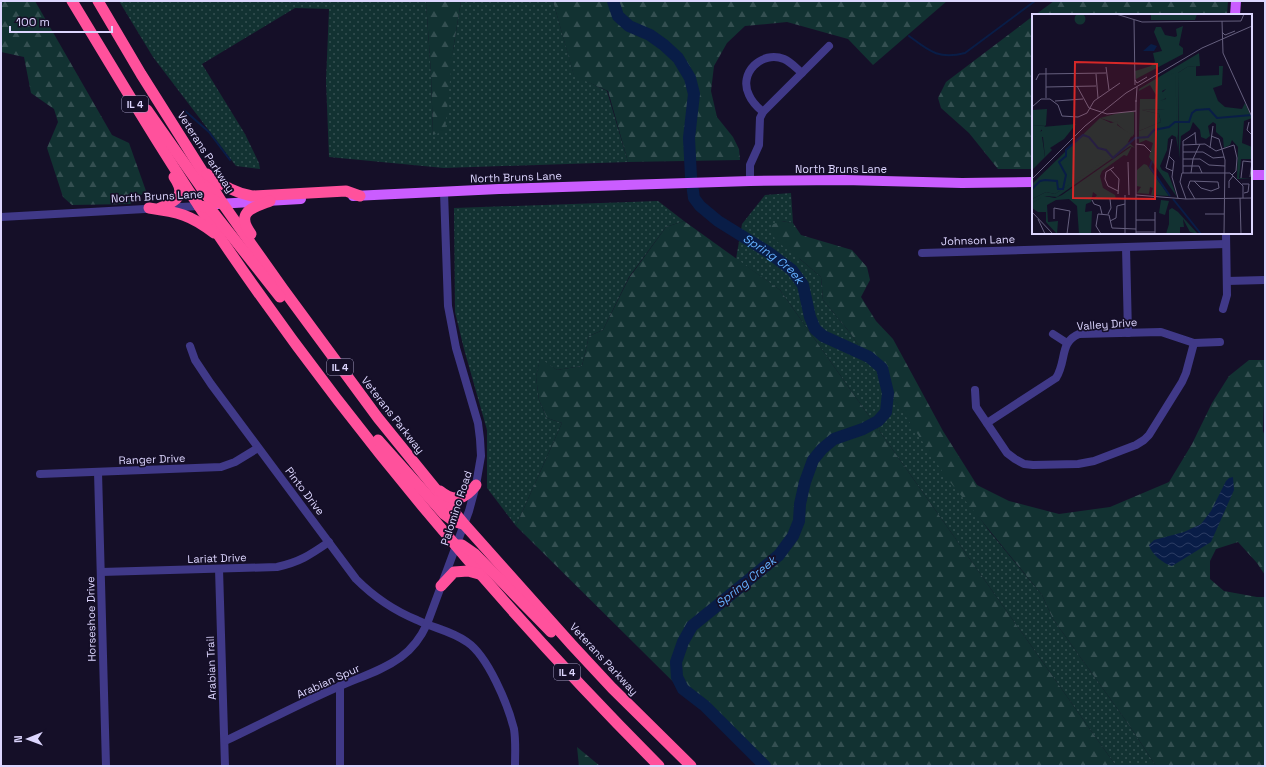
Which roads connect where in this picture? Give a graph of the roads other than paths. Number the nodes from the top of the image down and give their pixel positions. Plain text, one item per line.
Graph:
1 (72, 1) edge
2 (98, 1) edge
3 (1236, 1) edge
4 (1235, 14) edge
5 (829, 46) dead end
6 (102, 51) junction
7 (802, 73) junction
8 (129, 95) junction
9 (762, 112) junction
10 (200, 168) junction
11 (750, 181) junction
12 (1032, 182) edge
13 (444, 192) junction
14 (360, 196) junction
15 (270, 201) junction
16 (223, 204) junction
17 (199, 206) junction
18 (154, 208) junction
19 (1, 217) edge
20 (1226, 234) edge
21 (219, 236) junction
22 (1226, 244) junction
23 (1126, 247) junction
24 (922, 253) dead end
25 (1265, 280) edge
26 (1227, 281) junction
27 (1223, 309) dead end
28 (307, 322) junction
29 (1128, 333) junction
30 (1053, 334) dead end
31 (317, 337) junction
32 (1220, 342) dead end
33 (1068, 343) junction
34 (1194, 343) junction
35 (190, 346) dead end
36 (328, 387) junction
37 (975, 390) dead end
38 (987, 423) junction
39 (258, 448) junction
40 (98, 472) junction
41 (40, 474) dead end
42 (432, 485) junction
43 (476, 485) junction
44 (464, 524) junction
45 (329, 542) junction
46 (455, 545) junction
47 (219, 569) junction
48 (101, 572) junction
49 (479, 574) junction
50 (441, 586) junction
51 (427, 624) junction
52 (590, 664) junction
53 (340, 686) junction
54 (225, 741) junction
55 (106, 766) edge
56 (225, 766) edge
57 (340, 766) edge
58 (515, 766) edge
59 (659, 766) edge
60 (691, 766) edge

1 - 6 highway, IL 4
2 - 10 highway, Veterans Parkway / IL 4
3 - 4 main road
5 - 7 street
6 - 8 highway, IL 4
6 - 16 highway
7 - 9 street
7 - 9 street
8 - 17 highway, IL 4
8 - 18 highway
9 - 11 street
10 - 14 highway
10 - 16 highway, Veterans Parkway / IL 4
11 - 12 main road, North Bruns Lane
11 - 13 main road, North Bruns Lane
13 - 14 main road, North Bruns Lane
13 - 43 street, Palomino Road
14 - 15 main road, North Bruns Lane
15 - 16 main road, North Bruns Lane
15 - 28 highway
16 - 17 main road, North Bruns Lane
16 - 28 highway, Veterans Parkway / IL 4
17 - 18 street, North Bruns Lane
17 - 21 highway, IL 4
17 - 31 highway
18 - 19 street, North Bruns Lane
18 - 21 highway
20 - 22 street
21 - 36 highway, IL 4
22 - 23 street, Johnson Lane
22 - 26 street
23 - 24 street, Johnson Lane
23 - 29 street
25 - 26 street
26 - 27 street
28 - 31 highway, Veterans Parkway / IL 4
29 - 33 street, Valley Drive
29 - 34 street, Valley Drive
30 - 33 street
31 - 42 highway, Veterans Parkway / IL 4
32 - 34 street, Valley Drive
33 - 38 street, Valley Drive
34 - 38 street
35 - 39 street, Pinto Drive
36 - 44 highway
36 - 46 highway, IL 4
37 - 38 street
39 - 40 street, Ranger Drive
39 - 45 street, Pinto Drive
40 - 41 street, Ranger Drive
40 - 48 street, Horseshoe Drive
42 - 43 highway
42 - 44 highway, Veterans Parkway / IL 4
43 - 44 street, Palomino Road
44 - 46 street, Palomino Road
44 - 52 highway, Veterans Parkway / IL 4
45 - 47 street, Lariat Drive
45 - 51 street, Pinto Drive
46 - 49 highway, IL 4
46 - 50 street, Palomino Road
46 - 52 highway
47 - 48 street, Lariat Drive
47 - 54 street, Arabian Trail
48 - 55 street, Horseshoe Drive
49 - 50 highway
49 - 59 highway, IL 4
50 - 51 street, Palomino Road
51 - 53 street, Arabian Spur
51 - 58 street
52 - 60 highway, Veterans Parkway / IL 4
53 - 54 street, Arabian Spur
53 - 57 street
54 - 56 street, Arabian Trail

